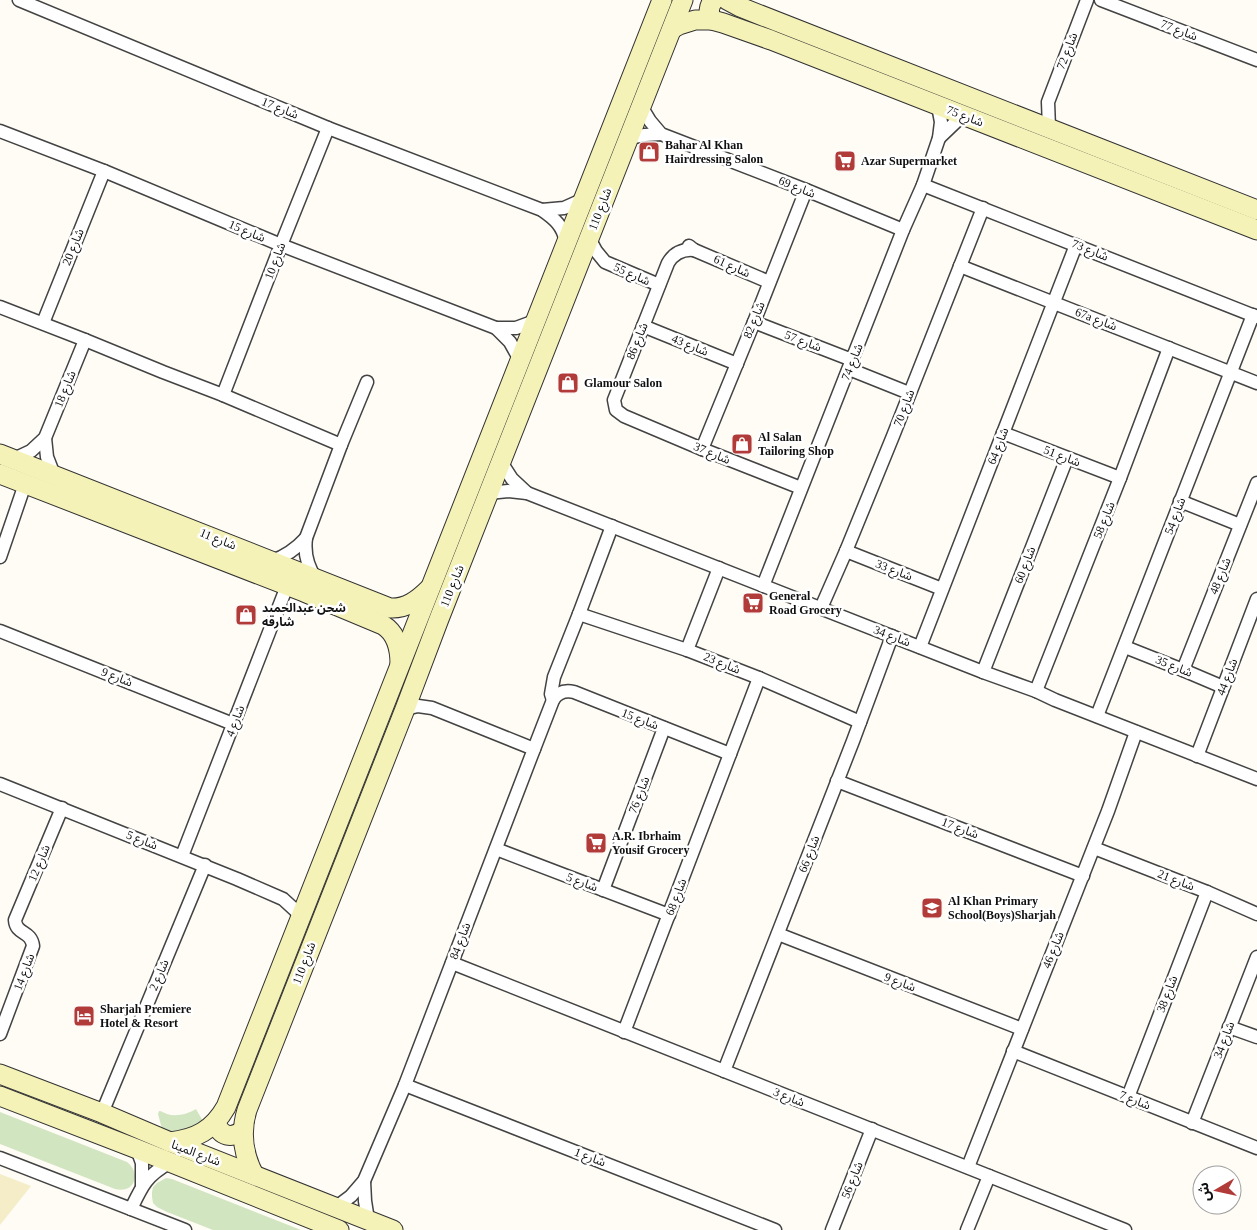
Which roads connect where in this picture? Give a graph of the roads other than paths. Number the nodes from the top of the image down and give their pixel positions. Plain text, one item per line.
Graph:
1 (19, 0) edge
2 (662, 0) edge
3 (683, 0) edge
4 (714, 0) edge
5 (727, 0) edge
6 (1087, 0) edge
7 (1102, 0) edge
8 (712, 20) junction
9 (672, 29) junction
10 (1257, 60) edge
11 (1048, 102) junction
12 (641, 106) junction
13 (938, 106) junction
14 (963, 115) junction
15 (1024, 118) junction
16 (328, 128) junction
17 (1049, 128) junction
18 (0, 131) edge
19 (1005, 131) junction
20 (662, 134) junction
21 (628, 138) junction
22 (939, 138) junction
23 (104, 171) junction
24 (922, 185) junction
25 (806, 190) junction
26 (584, 199) junction
27 (983, 208) junction
28 (542, 210) junction
29 (1257, 210) edge
30 (903, 230) junction
31 (1257, 230) edge
32 (589, 238) junction
33 (566, 242) junction
34 (281, 245) junction
35 (1076, 245) junction
36 (694, 250) joint
37 (605, 262) junction
38 (578, 266) junction
39 (960, 266) junction
40 (769, 282) junction
41 (659, 286) junction
42 (1054, 303) junction
43 (0, 307) edge
44 (1255, 316) edge
45 (535, 322) junction
46 (754, 322) junction
47 (43, 323) junction
48 (643, 326) junction
49 (496, 328) junction
50 (85, 340) junction
51 (1170, 348) junction
52 (520, 360) junction
53 (736, 364) junction
54 (851, 365) junction
55 (1231, 372) junction
56 (366, 382) dead end
57 (1257, 383) edge
58 (909, 393) junction
59 (223, 395) junction
60 (624, 416) joint
61 (1003, 433) junction
62 (45, 438) junction
63 (341, 444) junction
64 (702, 449) junction
65 (7, 456) edge
66 (1067, 458) junction
67 (501, 462) junction
68 (0, 474) edge
69 (54, 475) junction
70 (1120, 478) junction
71 (1257, 483) edge
72 (25, 484) junction
73 (801, 488) junction
74 (489, 493) junction
75 (527, 493) junction
76 (1180, 502) junction
77 (1240, 525) junction
78 (612, 526) junction
79 (159, 536) junction
80 (306, 538) junction
81 (221, 540) junction
82 (846, 551) junction
83 (0, 557) edge
84 (272, 561) junction
85 (719, 568) junction
86 (316, 579) junction
87 (287, 586) junction
88 (431, 586) junction
89 (763, 586) junction
90 (942, 588) junction
91 (1257, 599) edge
92 (822, 608) junction
93 (579, 614) junction
94 (439, 619) junction
95 (0, 631) edge
96 (892, 636) junction
97 (920, 647) junction
98 (1124, 647) junction
99 (687, 650) junction
100 (400, 665) junction
101 (1183, 670) junction
102 (983, 672) junction
103 (759, 678) junction
104 (414, 685) junction
105 (1223, 687) junction
106 (1036, 692) junction
107 (553, 700) junction
108 (432, 708) junction
109 (404, 709) junction
110 (1097, 716) junction
111 (860, 722) junction
112 (233, 724) junction
113 (664, 728) junction
114 (1136, 732) junction
115 (374, 733) junction
116 (534, 749) junction
117 (730, 754) junction
118 (1197, 756) junction
119 (1257, 779) edge
120 (837, 781) junction
121 (0, 784) edge
122 (367, 804) junction
123 (62, 808) junction
124 (1094, 848) junction
125 (496, 849) junction
126 (182, 856) junction
127 (205, 865) junction
128 (1083, 876) junction
129 (603, 890) junction
130 (1207, 892) junction
131 (310, 894) junction
132 (283, 899) junction
133 (1257, 914) edge
134 (669, 915) junction
135 (16, 916) joint
136 (301, 918) junction
137 (778, 934) junction
138 (1257, 957) edge
139 (452, 963) junction
140 (1229, 1027) junction
141 (1022, 1029) junction
142 (624, 1032) junction
143 (0, 1034) edge
144 (1257, 1037) edge
145 (1014, 1051) junction
146 (724, 1071) junction
147 (0, 1074) edge
148 (405, 1085) junction
149 (0, 1096) edge
150 (1128, 1097) junction
151 (102, 1114) junction
152 (49, 1115) junction
153 (121, 1122) junction
154 (216, 1122) junction
155 (1192, 1122) junction
156 (872, 1129) junction
157 (243, 1130) junction
158 (170, 1142) junction
159 (1257, 1148) edge
160 (137, 1149) junction
161 (0, 1158) edge
162 (169, 1163) junction
163 (968, 1167) junction
164 (254, 1175) junction
165 (989, 1176) junction
166 (364, 1180) junction
167 (142, 1185) junction
168 (335, 1208) junction
169 (131, 1209) junction
170 (366, 1225) edge
171 (335, 1228) edge
172 (390, 1229) edge
173 (185, 1230) edge
174 (775, 1230) edge
175 (832, 1230) edge
176 (967, 1230) edge
177 (1125, 1230) edge

1 - 16 street, شارع 17
2 - 26 main road, شارع 110
3 - 9 main road, شارع 110
4 - 8 main road
5 - 15 main road, شارع 75
6 - 11 street, شارع 72
7 - 10 street, شارع 77
8 - 9 main road, شارع 75
8 - 13 main road, شارع 75
9 - 12 main road, شارع 110
11 - 15 street
11 - 17 street, شارع 72
12 - 20 street, شارع 69
12 - 21 main road, شارع 110
13 - 14 main road, شارع 75
13 - 22 street, شارع 74
14 - 19 main road, شارع 75
14 - 22 street, شارع 74
15 - 17 main road, شارع 75
16 - 28 street, شارع 17
16 - 34 street, شارع 10
17 - 19 main road
17 - 29 main road, شارع 75
18 - 23 street, شارع 15
19 - 31 main road, شارع 75
20 - 21 street, شارع 69
20 - 25 street, شارع 69
21 - 32 main road, شارع 110
22 - 24 street, شارع 74
23 - 34 street, شارع 15
23 - 47 street, شارع 20
24 - 27 street, شارع 73
24 - 30 street, شارع 74
25 - 30 street, شارع 69
25 - 40 street, شارع 82
26 - 28 street, شارع 17
26 - 33 main road, شارع 110
27 - 35 street, شارع 73
27 - 39 street, شارع 70
28 - 33 street, شارع 17
30 - 54 street, شارع 74
32 - 37 street, شارع 55
32 - 38 main road, شارع 110
33 - 45 main road, شارع 110
34 - 49 street, شارع 15
34 - 59 street, شارع 10
35 - 42 street, شارع 64
35 - 44 street, شارع 73
36 - 40 street, شارع 61
36 - 41 street, شارع 86
37 - 38 street, شارع 55
37 - 41 street, شارع 55
38 - 67 main road, شارع 110
39 - 42 street, 67a شارع
39 - 58 street, شارع 70
40 - 46 street, شارع 82
41 - 48 street, شارع 86
42 - 51 street, 67a شارع
42 - 61 street, شارع 64
43 - 47 street
44 - 55 street, شارع 54
45 - 49 street, شارع 15
45 - 52 main road, شارع 110
46 - 53 street, شارع 82
46 - 54 street, شارع 57
47 - 50 street
48 - 53 street, شارع 43
48 - 60 street, شارع 86
49 - 52 street, شارع 15
50 - 59 street
50 - 62 street, شارع 18
51 - 55 street, 67a شارع
51 - 70 street, شارع 58
52 - 88 main road, شارع 110
53 - 64 street, شارع 82
54 - 58 street, شارع 57
54 - 73 street, شارع 74
55 - 57 street
55 - 76 street, شارع 54
56 - 63 street
58 - 82 street, شارع 70
59 - 63 street
60 - 64 street, شارع 37
61 - 66 street, شارع 51
61 - 90 street, شارع 64
62 - 65 street
62 - 69 street
63 - 80 street
64 - 73 street, شارع 37
65 - 69 main road, شارع 11
66 - 70 street, شارع 51
66 - 102 street, شارع 60
67 - 74 main road, شارع 110
67 - 75 street, شارع 34
68 - 72 main road, شارع 11
69 - 81 main road, شارع 11
70 - 106 street, شارع 58
71 - 77 street, شارع 48
72 - 79 main road, شارع 11
72 - 83 street
73 - 89 street, شارع 74
74 - 75 street, شارع 34
74 - 94 main road, شارع 110
75 - 78 street, شارع 34
76 - 77 street
76 - 98 street, شارع 54
77 - 101 street, شارع 48
78 - 85 street, شارع 34
78 - 93 street, شارع 84
79 - 81 main road
79 - 87 main road, شارع 11
80 - 84 street
80 - 86 street
81 - 84 main road, شارع 11
82 - 90 street, شارع 33
82 - 92 street, شارع 70
84 - 86 main road, شارع 11
85 - 89 street, شارع 34
85 - 99 street
86 - 88 main road, شارع 11
87 - 100 main road, شارع 11
87 - 112 street, شارع 4
88 - 94 main road
88 - 100 main road, شارع 110
89 - 92 street, شارع 34
90 - 97 street, شارع 64
91 - 105 street, شارع 44
92 - 96 street, شارع 34
93 - 99 street, شارع 23
93 - 107 street, شارع 84
94 - 104 main road, شارع 110
95 - 112 street, شارع 9
96 - 97 street, شارع 34
96 - 111 street, شارع 66
97 - 102 street, شارع 34
98 - 101 street, شارع 35
98 - 110 street, شارع 54
99 - 103 street, شارع 23
100 - 115 main road, شارع 110
101 - 105 street, شارع 35
102 - 106 street, شارع 34
103 - 111 street, شارع 23
103 - 117 street, شارع 68
104 - 108 street
104 - 109 main road, شارع 110
105 - 118 street, شارع 44
106 - 110 street, شارع 34
107 - 113 street, شارع 15
107 - 116 street, شارع 84
108 - 109 street
108 - 116 street
109 - 122 main road, شارع 110
110 - 114 street, شارع 34
111 - 120 street, شارع 66
112 - 126 street, شارع 4
113 - 117 street, شارع 15
113 - 129 street, شارع 76
114 - 118 street, شارع 34
114 - 124 street, شارع 46
115 - 122 main road
115 - 131 main road, شارع 110
116 - 125 street, شارع 84
117 - 134 street, شارع 68
118 - 119 street, شارع 34
120 - 128 street, شارع 17
120 - 137 street, شارع 66
121 - 123 street, شارع 5
122 - 157 main road, شارع 110
123 - 126 street, شارع 5
123 - 135 street, شارع 12
124 - 128 street, شارع 46
124 - 130 street, شارع 21
125 - 129 street, شارع 5
125 - 139 street, شارع 84
126 - 127 street, شارع 5
127 - 132 street, شارع 5
127 - 151 street, شارع 2
128 - 141 street, شارع 46
129 - 134 street, شارع 5
130 - 133 street, شارع 21
130 - 150 street, شارع 38
131 - 132 street
131 - 136 main road, شارع 110
132 - 136 street, شارع 5
134 - 142 street, شارع 68
135 - 143 street, شارع 14
136 - 154 main road, شارع 110
137 - 141 street, شارع 9
137 - 146 street, شارع 66
138 - 140 street, شارع 34
139 - 142 street, شارع 3
139 - 148 street, شارع 84
140 - 144 street
140 - 155 street, شارع 34
141 - 145 street, شارع 46
142 - 146 street, شارع 3
145 - 150 street, شارع 7
145 - 163 street, شارع 46
146 - 156 street, شارع 3
147 - 151 main road, شارع المينا
148 - 166 street, شارع 84
148 - 174 street, شارع 1
149 - 152 main road, شارع المينا
150 - 155 street, شارع 7
151 - 153 main road, شارع المينا
152 - 153 main road
152 - 160 main road, شارع المينا
153 - 158 main road, شارع المينا
154 - 157 main road
154 - 158 main road, شارع 110
155 - 159 street, شارع 7
156 - 163 street, شارع 3
156 - 175 street, شارع 56
157 - 164 main road, شارع 110
158 - 164 main road, شارع المينا
160 - 162 main road, شارع المينا
160 - 167 street
161 - 169 street
162 - 167 street
162 - 171 main road, شارع المينا
163 - 165 street, شارع 3
164 - 168 main road, شارع المينا
165 - 176 street
165 - 177 street, شارع 3
166 - 168 street, شارع 84
166 - 170 street, شارع 84
167 - 169 street
168 - 170 main road, شارع المينا
169 - 173 street
170 - 171 main road
170 - 172 main road, شارع المينا

